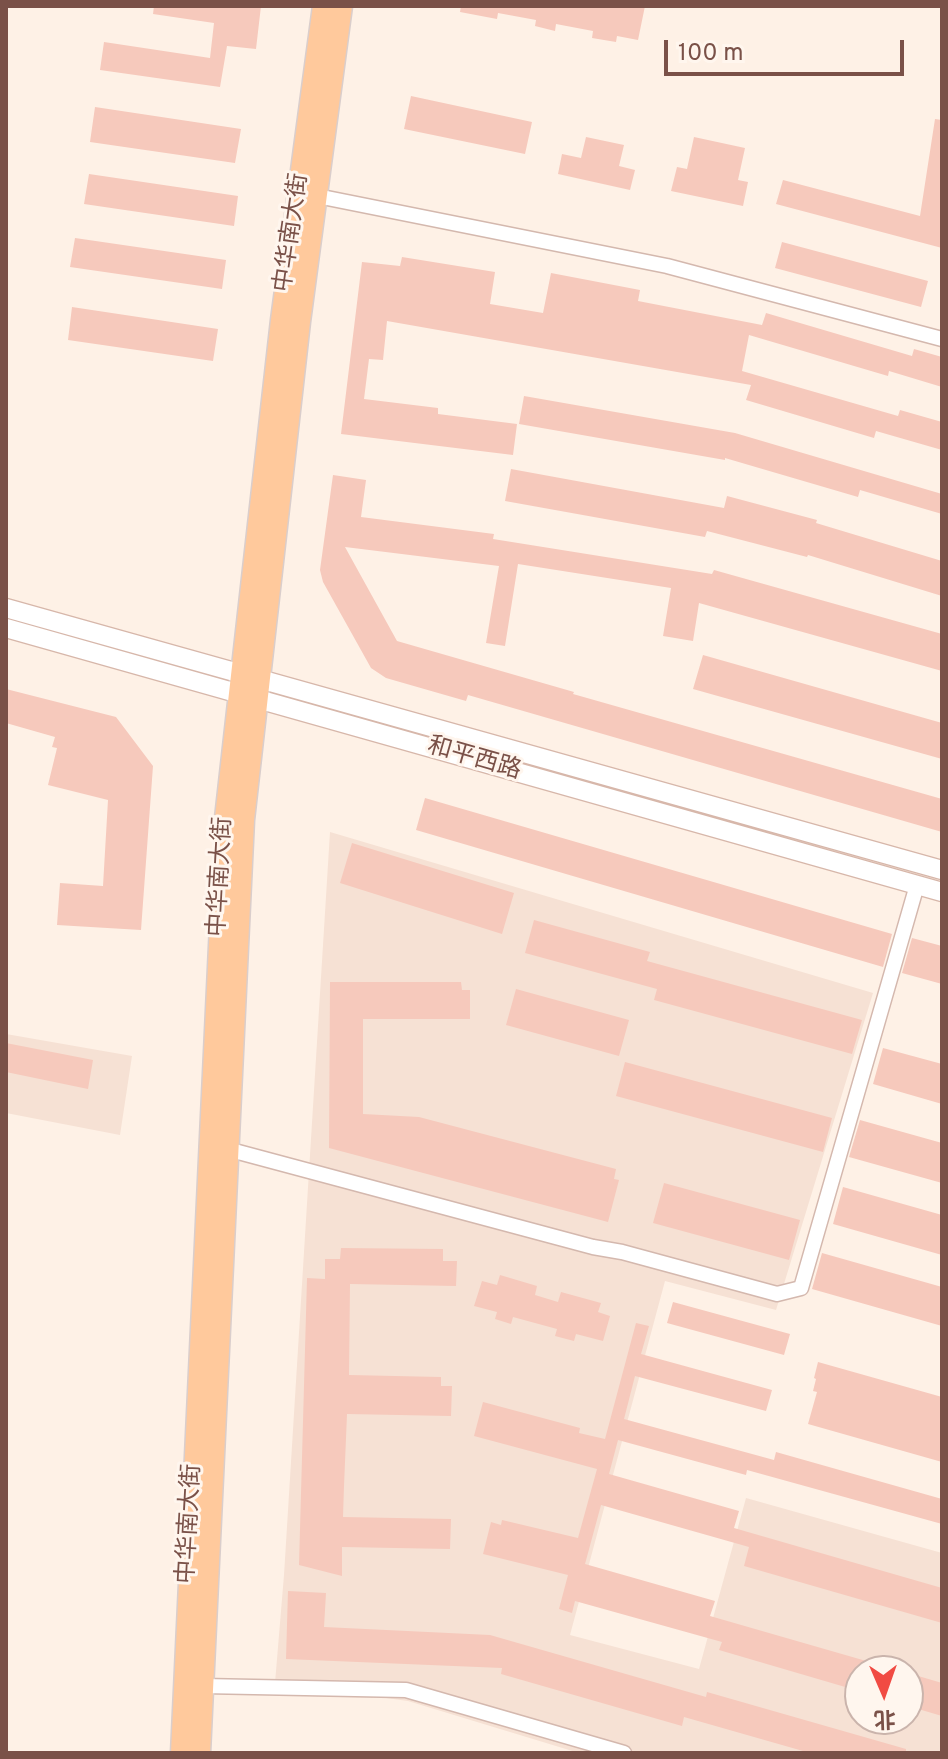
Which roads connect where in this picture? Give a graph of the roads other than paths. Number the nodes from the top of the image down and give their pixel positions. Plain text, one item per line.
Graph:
1 (323, 6) edge
2 (342, 6) edge
3 (317, 196) junction
4 (942, 339) edge
5 (6, 608) edge
6 (6, 628) edge
7 (249, 686) junction
8 (942, 870) edge
9 (917, 885) junction
10 (942, 892) edge
11 (227, 1149) junction
12 (203, 1686) junction
13 (181, 1753) edge
14 (200, 1753) edge
15 (624, 1753) edge

1 - 7 main road, 中华南大街
2 - 3 main road, 中华南大街
3 - 4 street
3 - 7 main road, 中华南大街
5 - 7 main road, 和平西路
6 - 7 main road, 和平西路
7 - 8 main road, 和平西路
7 - 9 main road, 和平西路
7 - 11 main road, 中华南大街
7 - 13 main road, 中华南大街
9 - 10 main road, 和平西路
9 - 11 street
11 - 12 main road, 中华南大街
12 - 14 main road, 中华南大街
12 - 15 street

